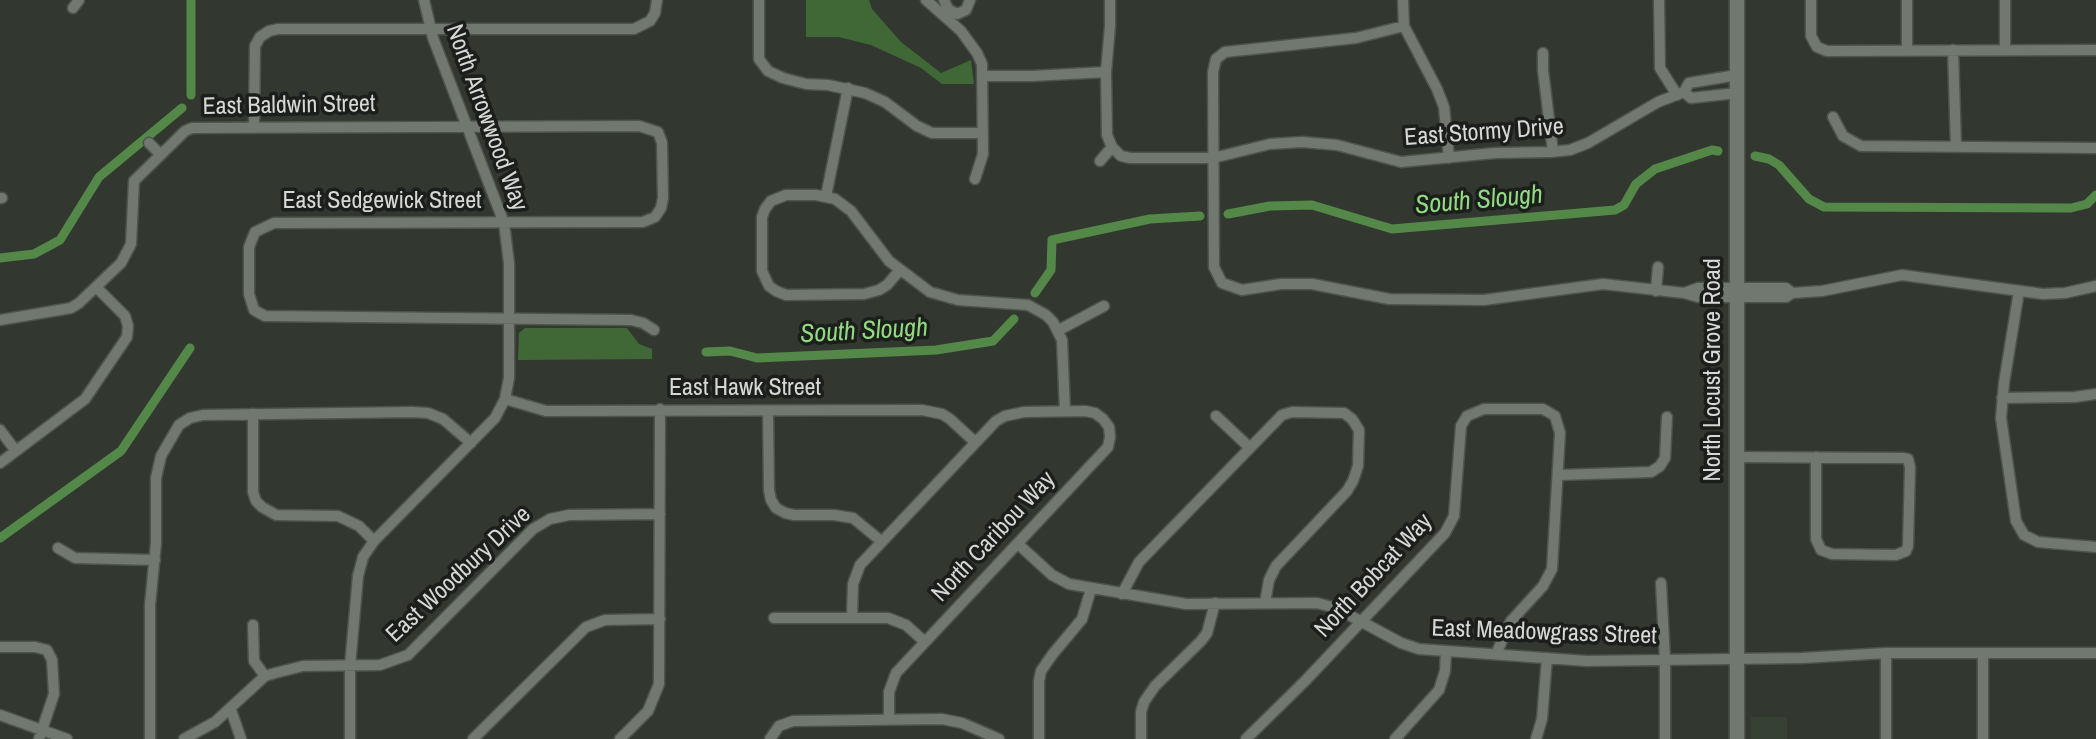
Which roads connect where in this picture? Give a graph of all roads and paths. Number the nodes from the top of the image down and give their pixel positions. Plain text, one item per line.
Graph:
1 (424, 0) edge
2 (657, 0) edge
3 (759, 0) edge
4 (926, 0) edge
5 (970, 0) edge
6 (1110, 0) edge
7 (1402, 0) edge
8 (1659, 0) edge
9 (1737, 0) edge
10 (1811, 0) edge
11 (1907, 0) edge
12 (2005, 0) edge
13 (945, 9) edge
14 (1404, 26) junction
15 (430, 29) junction
16 (1907, 50) junction
17 (1953, 50) junction
18 (2005, 50) junction
19 (2096, 50) edge
20 (1543, 53) dead end
21 (1106, 72) junction
22 (1737, 75) junction
23 (983, 76) junction
24 (848, 89) junction
25 (1681, 93) junction
26 (1737, 93) junction
27 (1833, 117) dead end
28 (254, 126) junction
29 (466, 126) junction
30 (983, 133) junction
31 (149, 143) dead end
32 (1112, 147) junction
33 (1956, 147) junction
34 (2096, 148) edge
35 (1553, 152) junction
36 (160, 154) junction
37 (1213, 158) junction
38 (1449, 158) junction
39 (1100, 161) dead end
40 (975, 179) dead end
41 (826, 196) junction
42 (661, 208) joint
43 (504, 223) junction
44 (1658, 267) dead end
45 (899, 271) junction
46 (2096, 286) edge
47 (96, 287) junction
48 (1656, 291) junction
49 (2019, 291) junction
50 (1736, 293) junction
51 (1104, 306) dead end
52 (0, 320) edge
53 (510, 320) junction
54 (654, 330) dead end
55 (1059, 330) junction
56 (2096, 394) edge
57 (2002, 398) junction
58 (505, 399) junction
59 (660, 410) junction
60 (1065, 411) junction
61 (768, 412) junction
62 (253, 414) junction
63 (1216, 416) dead end
64 (1667, 417) dead end
65 (0, 430) edge
66 (975, 442) junction
67 (471, 443) junction
68 (1249, 447) junction
69 (16, 452) junction
70 (1737, 457) junction
71 (1816, 457) junction
72 (0, 463) edge
73 (1559, 475) junction
74 (660, 514) junction
75 (374, 541) junction
76 (881, 541) junction
77 (1018, 544) junction
78 (2096, 547) edge
79 (58, 548) dead end
80 (155, 560) junction
81 (1661, 583) dead end
82 (1091, 589) junction
83 (1122, 594) junction
84 (1215, 603) junction
85 (1265, 603) junction
86 (852, 617) junction
87 (774, 618) dead end
88 (660, 619) junction
89 (1361, 622) junction
90 (253, 625) dead end
91 (925, 642) junction
92 (0, 647) edge
93 (1446, 651) junction
94 (1886, 653) junction
95 (1983, 653) junction
96 (2096, 653) edge
97 (1496, 654) junction
98 (1546, 658) junction
99 (1737, 658) junction
100 (1665, 660) junction
101 (350, 666) junction
102 (265, 676) junction
103 (230, 710) junction
104 (0, 715) edge
105 (889, 720) junction
106 (41, 735) edge
107 (622, 738) edge
108 (67, 739) edge
109 (150, 739) edge
110 (184, 739) edge
111 (241, 739) edge
112 (351, 739) edge
113 (473, 739) edge
114 (770, 739) edge
115 (999, 739) edge
116 (1039, 739) edge
117 (1141, 739) edge
118 (1246, 739) edge
119 (1395, 739) edge
120 (1536, 739) edge
121 (1665, 739) edge
122 (1737, 739) edge
123 (1886, 739) edge
124 (1983, 739) edge

1 - 15 street, North Arrowwood Way
2 - 15 street
3 - 24 street
4 - 13 street
5 - 13 street
6 - 21 street
7 - 14 street
8 - 25 street
9 - 22 main road, North Locust Grove Road
10 - 16 street
11 - 16 street
12 - 18 street
13 - 23 street
14 - 37 street
14 - 38 street
15 - 28 street
15 - 29 street, North Arrowwood Way
16 - 17 street
17 - 18 street
17 - 33 street
18 - 19 street
20 - 35 street
21 - 23 street
21 - 32 street
22 - 25 street, East Stormy Drive
22 - 26 main road, North Locust Grove Road
23 - 30 street
24 - 30 street
24 - 41 street
25 - 26 street
25 - 35 street, East Stormy Drive
26 - 50 main road, North Locust Grove Road
27 - 33 street
28 - 29 street, East Baldwin Street
28 - 36 street, East Baldwin Street
29 - 42 street, East Baldwin Street
29 - 43 street, North Arrowwood Way
30 - 40 street
31 - 36 street
32 - 37 street, East Stormy Drive
32 - 39 street
33 - 34 street
35 - 38 street, East Stormy Drive
36 - 47 street, East Baldwin Street
37 - 38 street, East Stormy Drive
37 - 48 street
41 - 45 street
41 - 45 street
42 - 43 street, East Sedgewick Street
43 - 53 street, North Arrowwood Way
43 - 53 street, East Sedgewick Street
44 - 48 street
45 - 55 street
46 - 49 street
47 - 52 street, East Baldwin Street
47 - 69 street
48 - 50 street
49 - 50 street
49 - 57 street
50 - 70 main road, North Locust Grove Road
51 - 55 street
53 - 54 street
53 - 58 street, North Arrowwood Way
55 - 60 street
56 - 57 street
57 - 78 street
58 - 59 street, East Hawk Street
58 - 67 street, North Arrowwood Way
59 - 61 street, East Hawk Street
59 - 74 street
60 - 66 street
60 - 77 street, North Caribou Way
61 - 66 street, East Hawk Street
61 - 76 street
62 - 67 street
62 - 75 street
62 - 80 street
63 - 68 street
64 - 73 street
65 - 69 street
66 - 76 street
67 - 75 street, North Arrowwood Way
68 - 83 street
68 - 85 street
69 - 72 street
70 - 71 street
70 - 99 main road, North Locust Grove Road
71 - 71 street
73 - 89 street, North Bobcat Way
73 - 97 street
74 - 88 street
74 - 101 street, East Woodbury Drive
75 - 101 street, North Arrowwood Way
76 - 86 street
77 - 82 street, East Meadowgrass Street
77 - 91 street, North Caribou Way
79 - 80 street
80 - 109 street
81 - 100 street
82 - 83 street, East Meadowgrass Street
82 - 116 street
83 - 84 street, East Meadowgrass Street
84 - 85 street, East Meadowgrass Street
84 - 117 street
85 - 89 street, East Meadowgrass Street
86 - 87 street
86 - 91 street
88 - 107 street
88 - 113 street
89 - 93 street, East Meadowgrass Street
89 - 118 street, North Bobcat Way
90 - 102 street
91 - 105 street, North Caribou Way
92 - 106 street
93 - 97 street, East Meadowgrass Street
93 - 119 street
94 - 95 street, East Meadowgrass Street
94 - 99 street, East Meadowgrass Street
94 - 123 street
95 - 96 street, East Meadowgrass Street
95 - 124 street
97 - 98 street, East Meadowgrass Street
98 - 100 street, East Meadowgrass Street
98 - 120 street
99 - 100 street, East Meadowgrass Street
99 - 122 main road, North Locust Grove Road
100 - 121 street
101 - 102 street, East Woodbury Drive
101 - 112 street, North Arrowwood Way
102 - 103 street, East Woodbury Drive
103 - 110 street, East Woodbury Drive
103 - 111 street
104 - 106 street
105 - 114 street
105 - 115 street
106 - 108 street

